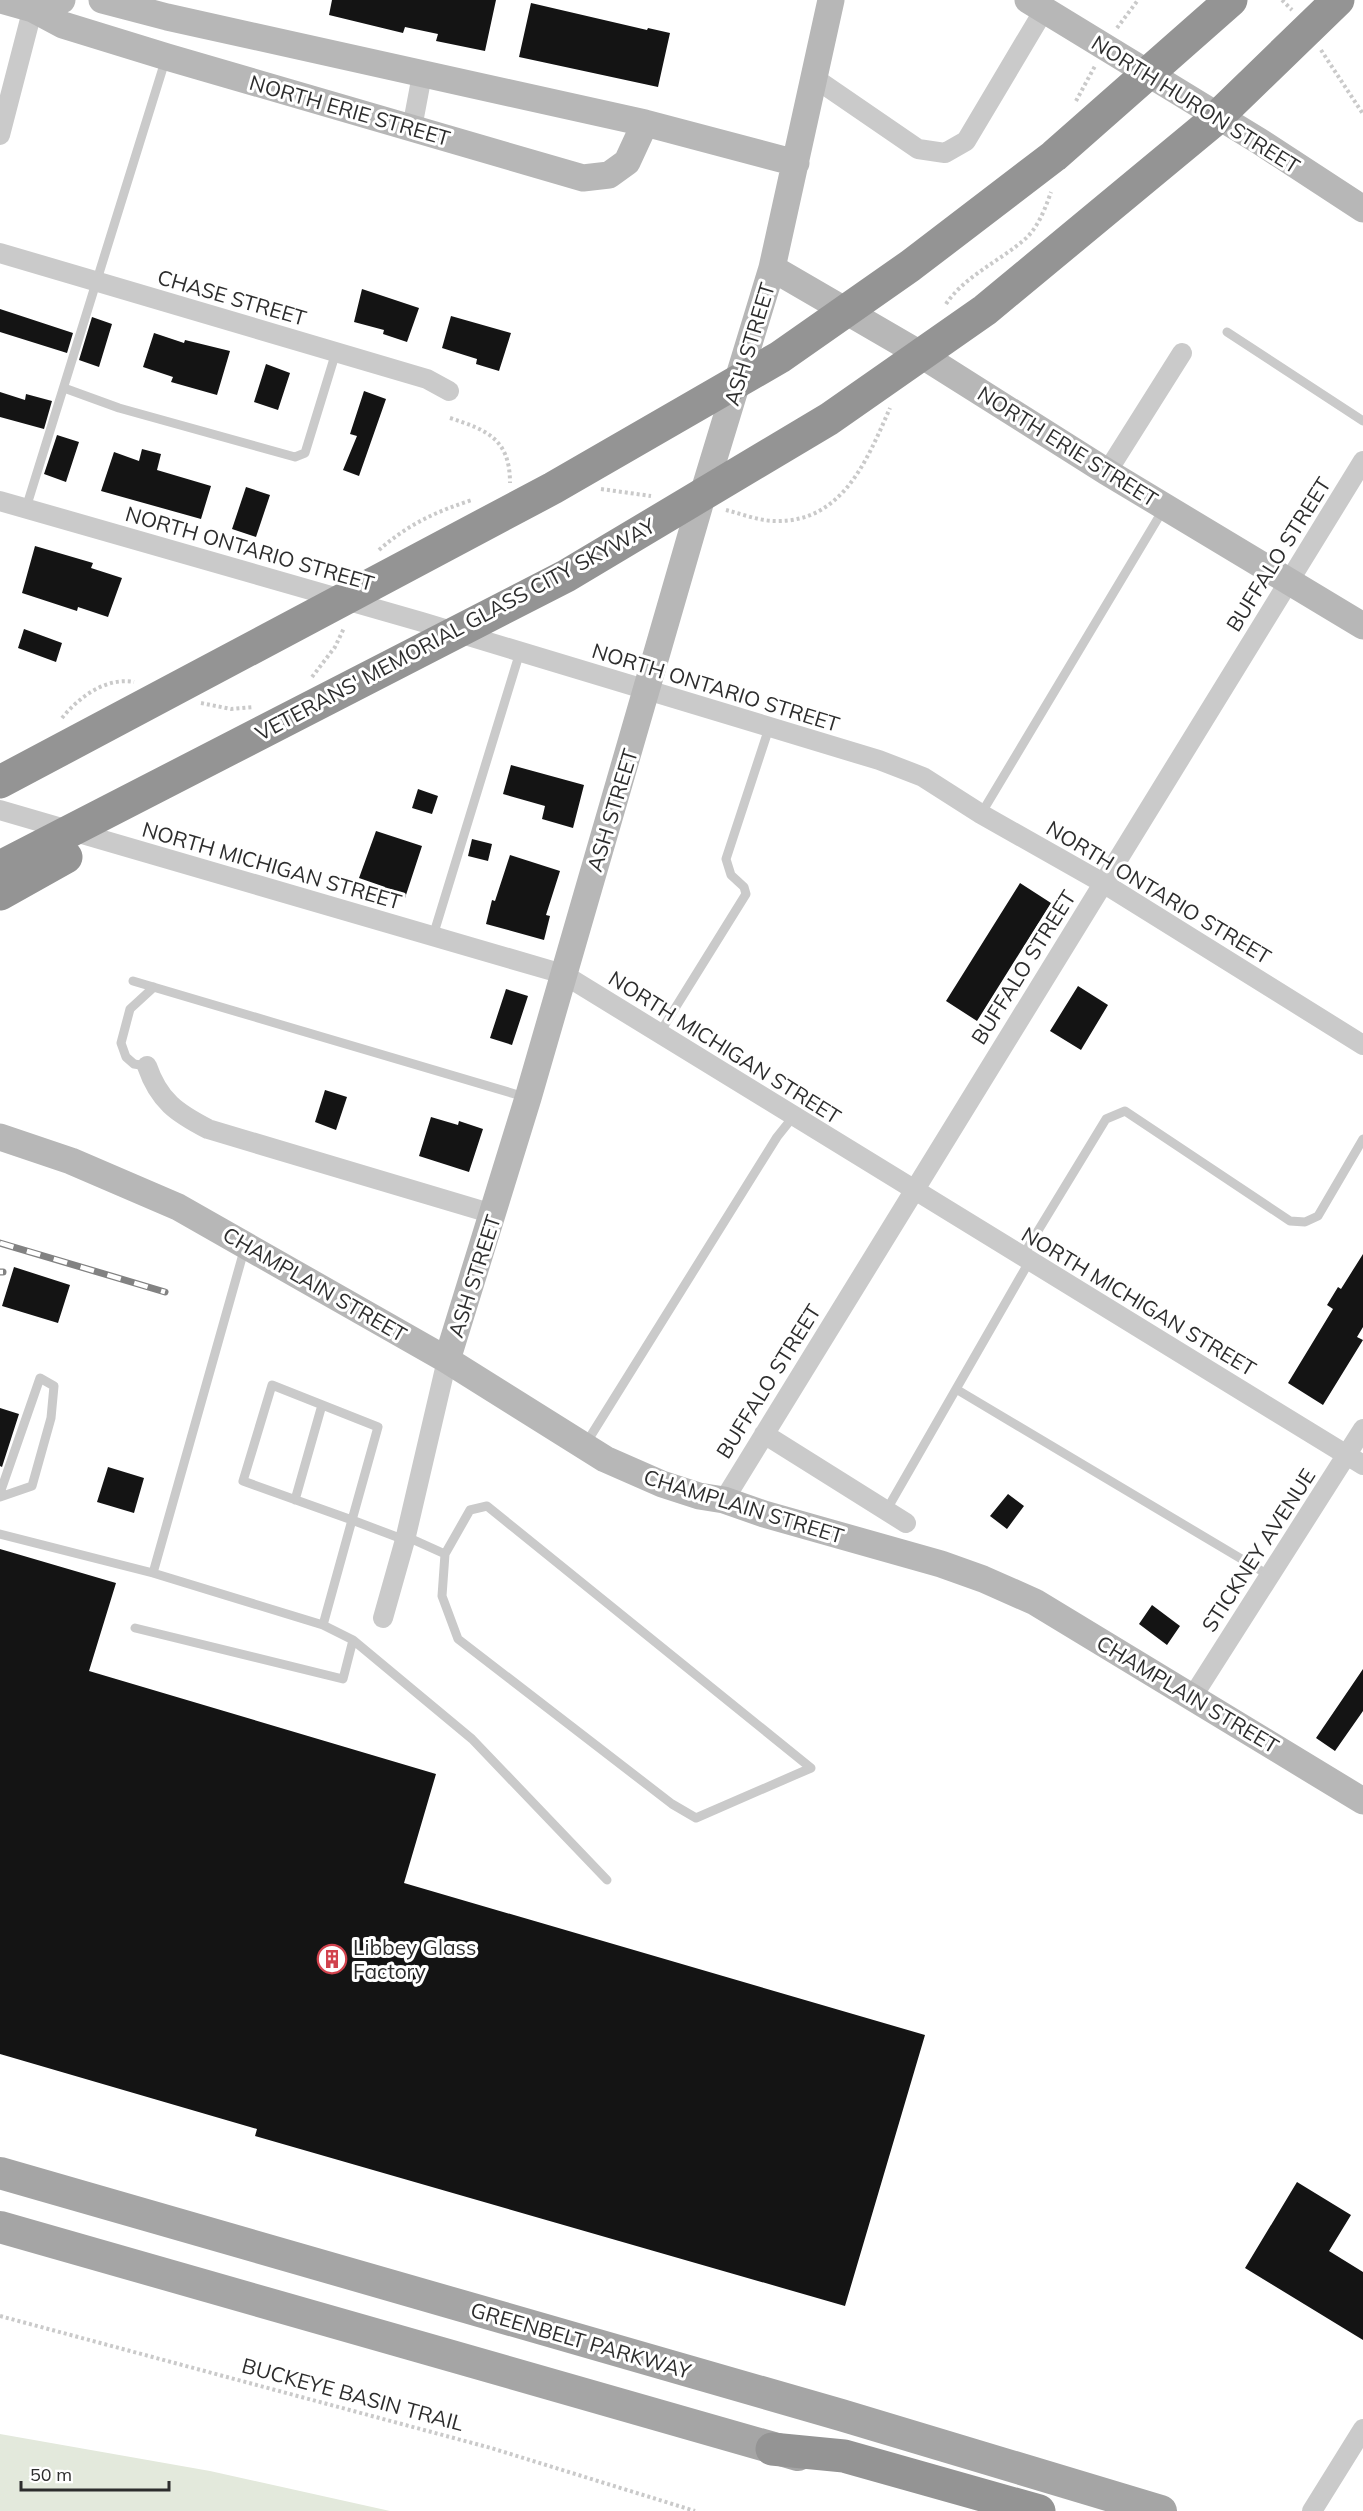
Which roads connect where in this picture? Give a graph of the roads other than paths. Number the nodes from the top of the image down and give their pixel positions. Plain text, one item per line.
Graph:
1 (1, 0) edge
2 (62, 0) edge
3 (102, 0) edge
4 (831, 0) edge
5 (1232, 0) edge
6 (1338, 0) edge
7 (34, 5) edge
8 (1036, 5) edge
9 (167, 57) junction
10 (422, 75) junction
11 (813, 77) junction
12 (645, 123) junction
13 (412, 128) junction
14 (0, 135) edge
15 (796, 163) junction
16 (1363, 209) edge
17 (0, 253) edge
18 (772, 268) junction
19 (96, 282) junction
20 (1227, 332) dead end
21 (336, 352) junction
22 (1182, 353) dead end
23 (64, 388) junction
24 (449, 391) dead end
25 (1363, 421) edge
26 (1363, 460) edge
27 (1107, 472) junction
28 (0, 501) edge
29 (1165, 506) junction
30 (26, 508) junction
31 (566, 576) junction
32 (1289, 580) junction
33 (1363, 626) edge
34 (520, 652) junction
35 (648, 691) junction
36 (769, 728) junction
37 (0, 782) edge
38 (0, 810) edge
39 (981, 814) junction
40 (0, 867) edge
41 (1103, 884) junction
42 (0, 894) edge
43 (433, 936) junction
44 (563, 974) junction
45 (133, 981) dead end
46 (154, 987) junction
47 (659, 1034) junction
48 (1363, 1045) edge
49 (147, 1066) joint
50 (528, 1098) junction
51 (793, 1117) junction
52 (0, 1137) edge
53 (1363, 1139) edge
54 (914, 1191) junction
55 (493, 1214) junction
56 (246, 1244) junction
57 (1026, 1260) junction
58 (447, 1360) junction
59 (956, 1389) junction
60 (322, 1405) junction
61 (1363, 1429) edge
62 (764, 1434) junction
63 (584, 1447) junction
64 (1355, 1460) edge
65 (0, 1495) edge
66 (295, 1500) junction
67 (724, 1500) junction
68 (886, 1510) junction
69 (352, 1520) junction
70 (906, 1523) dead end
71 (0, 1534) edge
72 (405, 1538) junction
73 (445, 1554) junction
74 (153, 1573) junction
75 (1270, 1576) junction
76 (382, 1618) dead end
77 (323, 1625) junction
78 (135, 1628) dead end
79 (353, 1640) junction
80 (1193, 1696) junction
81 (1363, 1801) edge
82 (607, 1880) dead end
83 (0, 2173) edge
84 (0, 2227) edge
85 (1363, 2429) edge
86 (772, 2449) junction
87 (985, 2511) edge
88 (1039, 2511) edge
89 (1161, 2511) edge
90 (1312, 2511) edge

1 - 7 street, NORTH ERIE STREET
2 - 7 street
3 - 10 street, NORTH ERIE STREET
4 - 11 street, ASH STREET
5 - 37 highway
6 - 31 highway, VETERANS' MEMORIAL GLASS CITY SKYWAY
7 - 9 street, NORTH ERIE STREET
7 - 14 street
8 - 11 street
8 - 16 street, NORTH HURON STREET
9 - 13 street, NORTH ERIE STREET
9 - 19 lane
10 - 12 street, NORTH ERIE STREET
10 - 13 street
11 - 15 street, ASH STREET
12 - 13 street, NORTH ERIE STREET
12 - 15 street, NORTH ERIE STREET
15 - 18 street, ASH STREET
17 - 19 street, CHASE STREET
18 - 27 street, NORTH ERIE STREET
18 - 35 street, ASH STREET
19 - 21 street, CHASE STREET
19 - 23 lane
20 - 25 lane
21 - 23 lane
21 - 24 street, CHASE STREET
22 - 27 street
23 - 30 lane
26 - 32 street, BUFFALO STREET
27 - 29 street, NORTH ERIE STREET
28 - 30 street, NORTH ONTARIO STREET
29 - 32 street, NORTH ERIE STREET
29 - 39 lane
30 - 34 street, NORTH ONTARIO STREET
31 - 40 highway, VETERANS' MEMORIAL GLASS CITY SKYWAY
31 - 42 highway
32 - 33 street, NORTH ERIE STREET
32 - 41 street, BUFFALO STREET
34 - 35 street, NORTH ONTARIO STREET
34 - 43 lane
35 - 36 street, NORTH ONTARIO STREET
35 - 44 street, ASH STREET
36 - 39 street, NORTH ONTARIO STREET
36 - 47 lane
38 - 43 street, NORTH MICHIGAN STREET
39 - 41 street, NORTH ONTARIO STREET
41 - 48 street, NORTH ONTARIO STREET
41 - 54 street, BUFFALO STREET
43 - 44 street, NORTH MICHIGAN STREET
44 - 47 street, NORTH MICHIGAN STREET
44 - 50 street, ASH STREET
45 - 46 lane
46 - 49 lane
46 - 50 lane
47 - 51 street, NORTH MICHIGAN STREET
49 - 55 street
50 - 55 street, ASH STREET
51 - 54 street, NORTH MICHIGAN STREET
51 - 63 lane
52 - 56 street, CHAMPLAIN STREET
53 - 57 lane
54 - 57 street, NORTH MICHIGAN STREET
54 - 62 street, BUFFALO STREET
55 - 58 street, ASH STREET
56 - 58 street, CHAMPLAIN STREET
56 - 74 lane
57 - 59 lane
57 - 64 street, NORTH MICHIGAN STREET
58 - 63 street, CHAMPLAIN STREET
58 - 72 street, ASH STREET
59 - 68 lane
59 - 75 lane
60 - 66 lane
60 - 66 lane
60 - 69 lane
61 - 64 street, STICKNEY AVENUE
62 - 67 street, BUFFALO STREET
62 - 68 street
63 - 67 street, CHAMPLAIN STREET
64 - 75 street, STICKNEY AVENUE
65 - 65 lane
66 - 69 lane
67 - 80 street, CHAMPLAIN STREET
68 - 70 street
69 - 72 lane
69 - 77 lane
71 - 74 lane
72 - 73 lane
72 - 76 street, ASH STREET
73 - 73 lane
74 - 77 lane
75 - 80 street, STICKNEY AVENUE
77 - 79 lane
78 - 79 lane
79 - 82 lane
80 - 81 street, CHAMPLAIN STREET
83 - 89 main road, GREENBELT PARKWAY
84 - 86 main road
85 - 90 street
86 - 87 main road
86 - 88 highway

